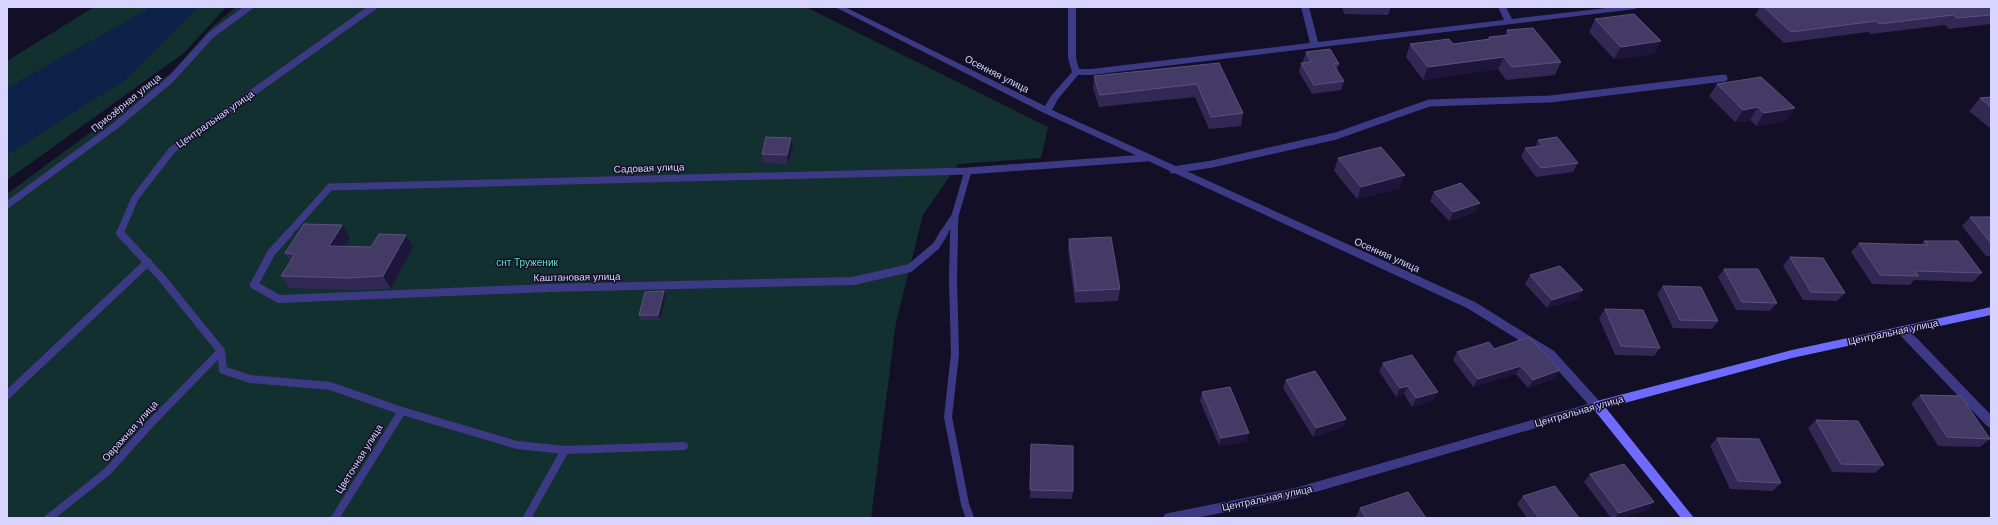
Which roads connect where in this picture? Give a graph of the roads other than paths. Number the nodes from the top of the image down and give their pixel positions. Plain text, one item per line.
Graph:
1 (249, 7) edge
2 (373, 7) edge
3 (839, 7) edge
4 (1305, 7) edge
5 (1502, 7) edge
6 (1635, 7) edge
7 (1071, 8) edge
8 (1509, 22) junction
9 (1314, 44) junction
10 (1076, 72) junction
11 (1724, 78) dead end
12 (1047, 111) junction
13 (1146, 158) junction
14 (1173, 170) junction
15 (968, 171) junction
16 (330, 187) joint
17 (7, 205) edge
18 (955, 216) junction
19 (148, 262) junction
20 (1991, 311) edge
21 (1902, 330) junction
22 (221, 351) junction
23 (7, 395) edge
24 (1597, 406) junction
25 (402, 411) junction
26 (1991, 423) edge
27 (684, 446) dead end
28 (565, 450) junction
29 (529, 517) edge
30 (49, 518) edge
31 (335, 518) edge
32 (970, 518) edge
33 (1169, 518) edge
34 (1688, 518) edge

1 - 17 lane, Приозёрная улица
2 - 19 lane, Центральная улица
3 - 12 street, Осенняя улица
4 - 9 street
5 - 8 street
6 - 8 street
7 - 10 street
8 - 9 street
9 - 10 street
10 - 12 street
11 - 14 lane
12 - 13 street, Осенняя улица
13 - 14 street, Осенняя улица
13 - 15 lane, Осенняя улица
14 - 24 street, Осенняя улица
15 - 16 lane, Садовая улица
15 - 18 lane, Каштановая улица
16 - 18 lane, Каштановая улица
18 - 32 lane
19 - 22 lane
19 - 23 lane
20 - 21 street, Центральная улица
21 - 24 street, Центральная улица
21 - 26 street
22 - 25 lane
22 - 30 lane, Овражная улица
24 - 33 street, Центральная улица
24 - 34 street
25 - 28 lane
25 - 31 lane, Цветочная улица
27 - 28 lane
28 - 29 lane

